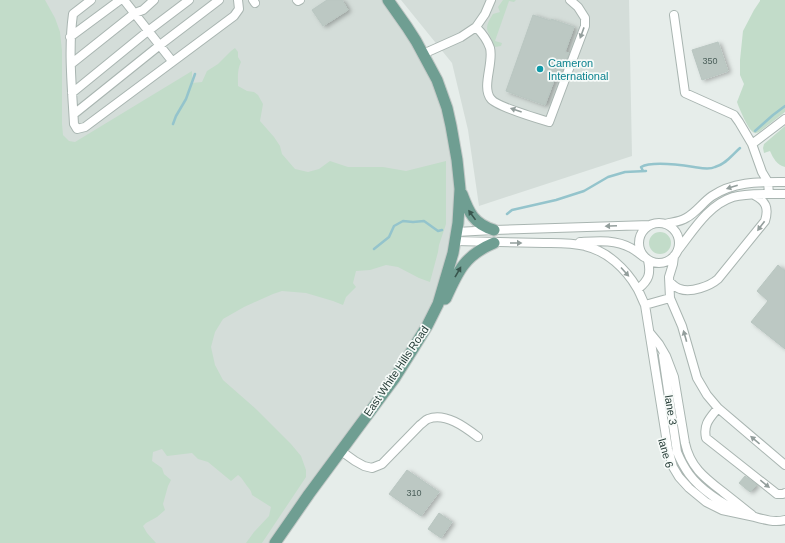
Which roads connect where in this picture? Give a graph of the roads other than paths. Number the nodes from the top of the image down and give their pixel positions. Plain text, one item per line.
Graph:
1 (91, 0) edge
2 (120, 0) edge
3 (124, 0) edge
4 (154, 0) edge
5 (189, 0) edge
6 (219, 0) edge
7 (238, 0) edge
8 (388, 0) edge
9 (491, 0) edge
10 (570, 0) edge
11 (135, 13) junction
12 (674, 15) dead end
13 (476, 27) junction
14 (148, 31) junction
15 (70, 37) junction
16 (160, 45) junction
17 (423, 54) junction
18 (172, 61) junction
19 (71, 64) junction
20 (72, 93) junction
21 (74, 114) junction
22 (785, 119) edge
23 (752, 144) junction
24 (768, 182) junction
25 (785, 182) edge
26 (460, 189) junction
27 (769, 194) junction
28 (785, 194) edge
29 (754, 195) junction
30 (665, 224) junction
31 (650, 225) junction
32 (494, 230) junction
33 (456, 237) junction
34 (494, 243) junction
35 (539, 243) junction
36 (676, 253) junction
37 (646, 259) junction
38 (670, 282) junction
39 (638, 289) junction
40 (670, 298) junction
41 (438, 304) junction
42 (645, 305) junction
43 (649, 332) junction
44 (655, 339) junction
45 (662, 349) junction
46 (664, 385) junction
47 (718, 408) junction
48 (478, 436) dead end
49 (341, 451) junction
50 (785, 465) edge
51 (785, 493) edge
52 (711, 497) junction
53 (755, 517) junction
54 (785, 520) edge
55 (275, 543) edge

1 - 15 street
2 - 15 street
3 - 11 street
4 - 11 street
5 - 14 street
6 - 16 street
7 - 18 street
8 - 17 main road, East White Hills Road
9 - 13 street
10 -> 13 street
11 - 14 street
11 - 19 street
12 - 23 street
13 - 17 street
14 - 16 street
14 - 20 street
15 - 19 street
16 - 18 street
16 - 21 street
17 - 26 main road, East White Hills Road
18 - 21 street
19 - 20 street
20 - 21 street
22 - 23 street
23 - 24 street
24 - 25 street
24 - 27 street
24 -> 30 street
32 -> 26 main road
26 - 33 main road, East White Hills Road
27 - 28 street
27 - 29 street
29 - 36 street
29 -> 38 street
30 - 31 street
30 - 36 street
31 -> 32 street
31 - 37 street
32 - 33 street
33 - 34 street
33 - 41 main road, East White Hills Road
34 -> 35 street
41 -> 34 main road
35 - 37 street
35 -> 39 street
36 - 37 street
36 - 38 street
37 - 39 street
38 - 40 street
39 - 42 street
40 - 42 street
47 -> 40 street
41 - 49 main road, East White Hills Road
42 - 43 street
43 - 44 street
43 - 46 street
44 - 45 street
44 - 46 street
45 - 46 street
45 - 46 street
46 - 52 street
46 - 52 street
50 -> 47 street
47 -> 51 street
48 - 49 street
49 - 55 main road, East White Hills Road
52 - 53 street
52 - 53 street
53 - 54 street

